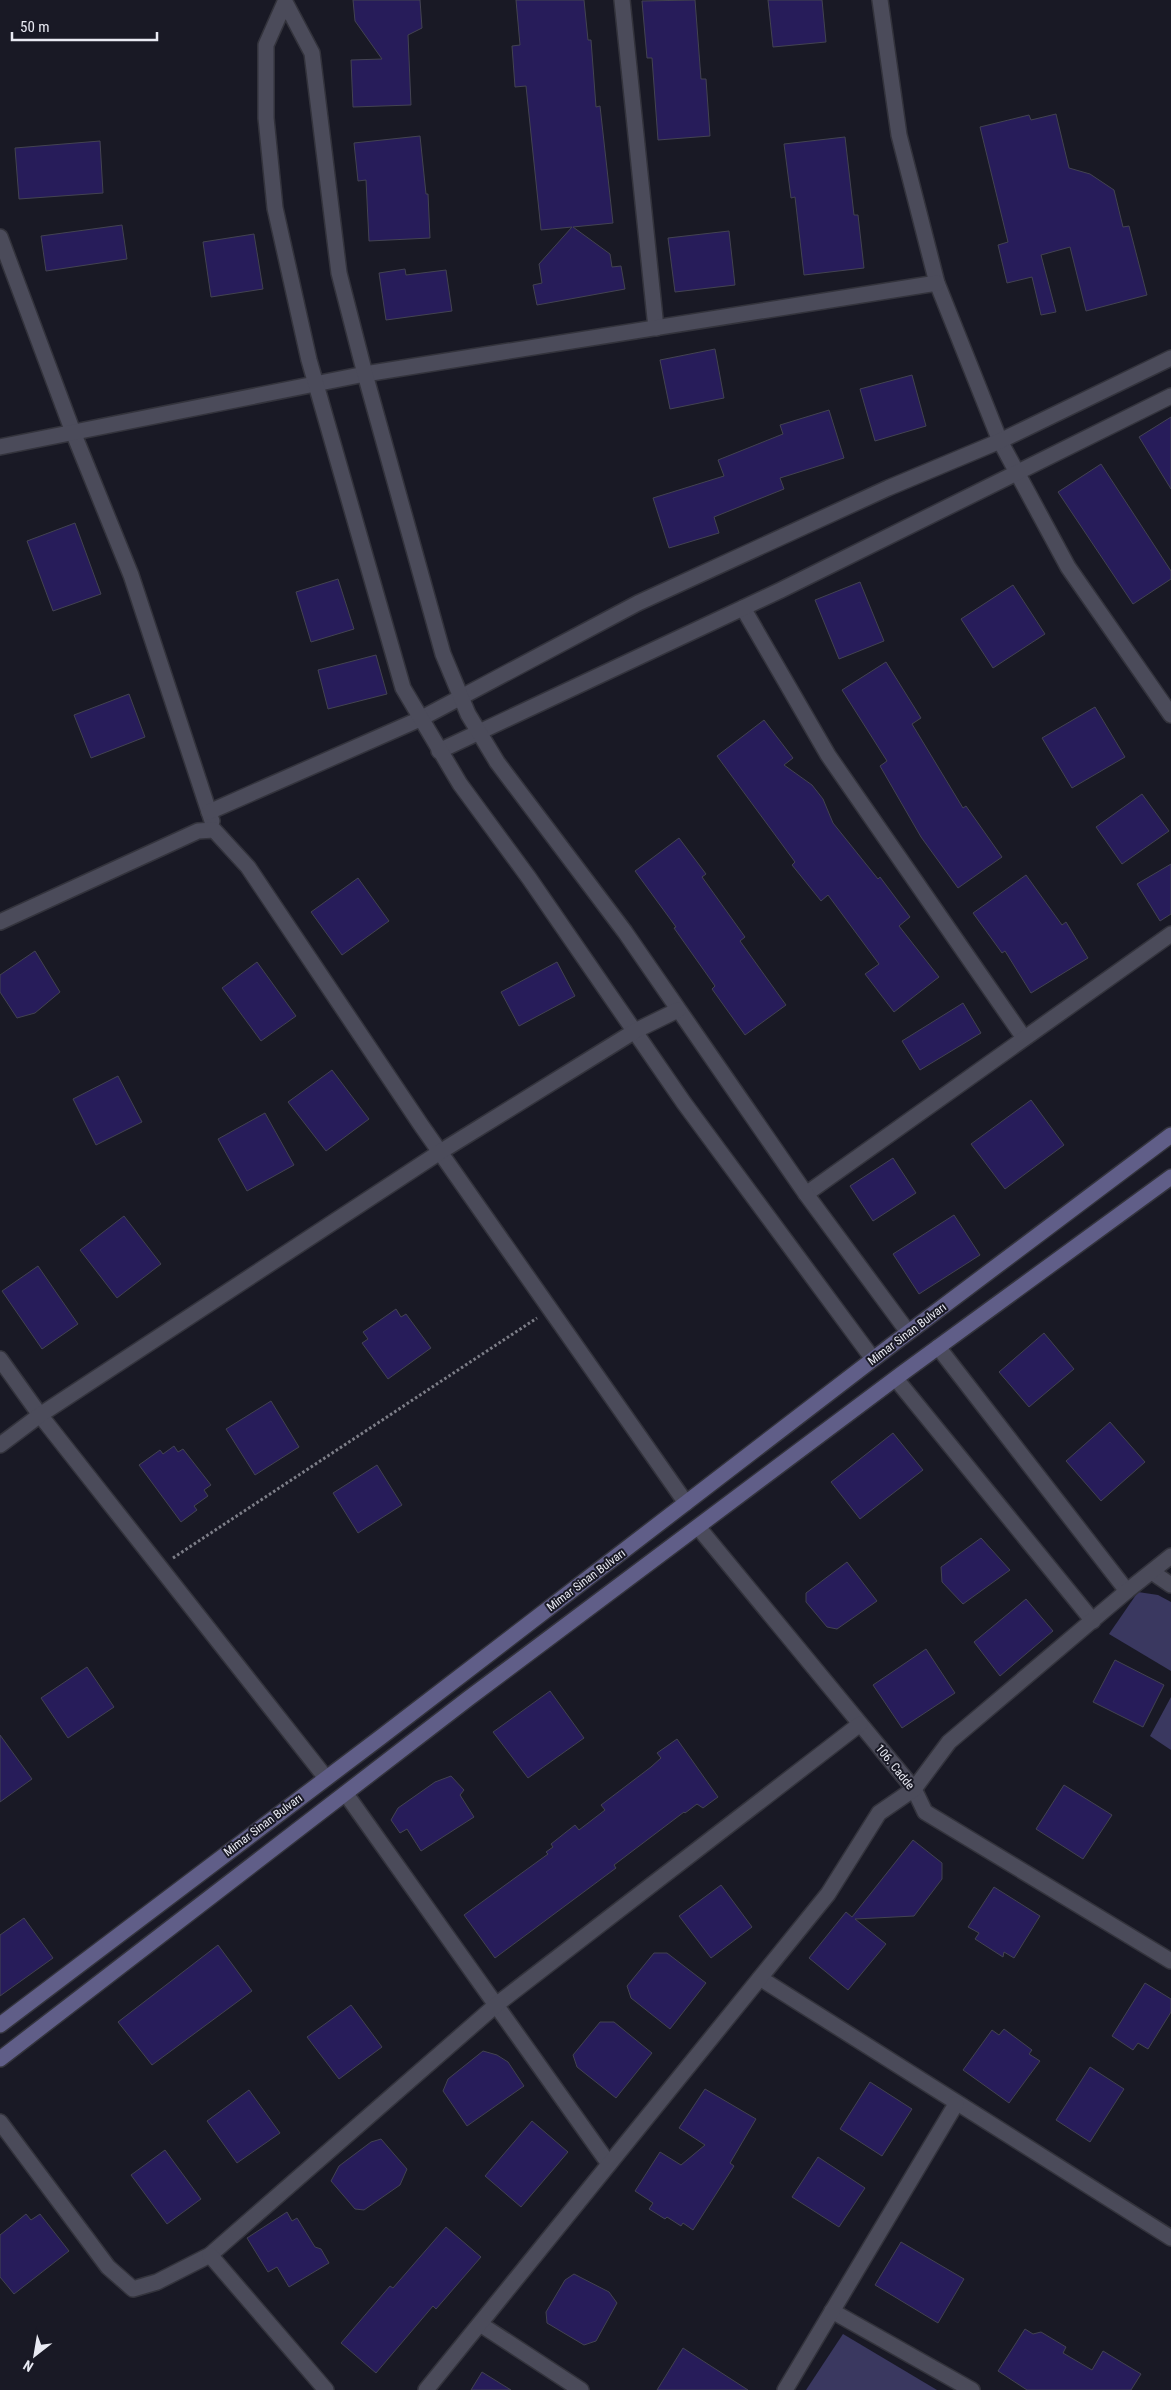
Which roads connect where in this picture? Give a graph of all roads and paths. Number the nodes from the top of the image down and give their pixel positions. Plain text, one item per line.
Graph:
1 (622, 0) edge
2 (880, 0) edge
3 (286, 1) edge
4 (0, 237) edge
5 (937, 283) junction
6 (656, 328) junction
7 (1171, 358) edge
8 (365, 374) junction
9 (316, 384) junction
10 (1171, 396) edge
11 (73, 432) junction
12 (1000, 442) junction
13 (0, 447) edge
14 (1017, 473) junction
15 (743, 608) junction
16 (461, 696) junction
17 (1171, 715) edge
18 (420, 719) junction
19 (479, 733) junction
20 (439, 751) junction
21 (209, 812) junction
22 (214, 830) junction
23 (0, 922) edge
24 (1171, 934) edge
25 (678, 1010) junction
26 (635, 1031) junction
27 (1024, 1038) junction
28 (1171, 1135) edge
29 (440, 1152) junction
30 (1171, 1177) edge
31 (806, 1194) junction
32 (550, 1309) junction
33 (908, 1332) junction
34 (938, 1348) junction
35 (0, 1359) edge
36 (873, 1359) junction
37 (896, 1379) junction
38 (40, 1415) junction
39 (0, 1445) edge
40 (686, 1503) junction
41 (698, 1527) junction
42 (1171, 1556) edge
43 (160, 1567) junction
44 (1152, 1572) junction
45 (1171, 1585) edge
46 (1127, 1591) junction
47 (1093, 1621) junction
48 (860, 1724) junction
49 (326, 1778) junction
50 (914, 1789) junction
51 (346, 1794) junction
52 (1171, 1961) edge
53 (760, 1978) junction
54 (496, 2005) junction
55 (0, 2025) edge
56 (0, 2059) edge
57 (956, 2104) junction
58 (0, 2122) edge
59 (609, 2164) junction
60 (1171, 2238) edge
61 (210, 2255) junction
62 (832, 2311) junction
63 (480, 2324) junction
64 (326, 2390) edge
65 (426, 2390) edge
66 (581, 2390) edge
67 (785, 2390) edge
68 (972, 2390) edge

1 - 6 street
2 - 5 street
3 - 8 street
3 - 9 street
4 - 11 street
5 - 6 street
5 - 12 street
6 - 8 street
7 - 12 street
8 - 9 street
8 - 16 street
9 - 11 street
9 - 18 street
10 - 14 street
11 - 13 street
11 - 21 street
12 - 14 street
12 - 16 street
14 - 15 street
14 - 17 street
15 - 19 street
15 - 27 street
16 - 18 street
16 - 19 street
18 - 20 street
18 - 21 street
19 - 20 street
19 - 25 street
20 - 26 street
21 - 22 street
22 - 23 street
22 - 29 street
24 - 27 street
25 - 26 street
25 - 31 street
26 - 29 street
26 - 36 street
27 - 31 street
28 - 33 main road, Mimar Sinan Bulvarı
29 - 32 street
29 - 38 street
30 - 34 main road, Mimar Sinan Bulvarı
31 - 33 street
32 - 40 street
32 - 43 path
33 - 36 main road, Mimar Sinan Bulvarı
34 - 37 main road, Mimar Sinan Bulvarı
34 - 46 street
35 - 38 street
36 - 40 main road, Mimar Sinan Bulvarı
37 - 41 main road, Mimar Sinan Bulvarı
37 - 47 street
38 - 39 street
38 - 43 street
40 - 49 main road, Mimar Sinan Bulvarı
41 - 48 street, 106. Cadde
41 - 51 main road, Mimar Sinan Bulvarı
42 - 44 street
43 - 49 street
44 - 45 street
44 - 46 street
46 - 47 street
47 - 50 street
48 - 50 street, 106. Cadde
48 - 54 street
49 - 55 main road, Mimar Sinan Bulvarı
50 - 52 street, 106. Cadde
50 - 53 street
51 - 54 street
51 - 56 main road, Mimar Sinan Bulvarı
53 - 57 street
53 - 59 street
54 - 59 street
54 - 61 street
57 - 60 street
57 - 62 street
58 - 61 street
59 - 63 street
61 - 64 street
62 - 67 street
62 - 68 street
63 - 65 street
63 - 66 street

